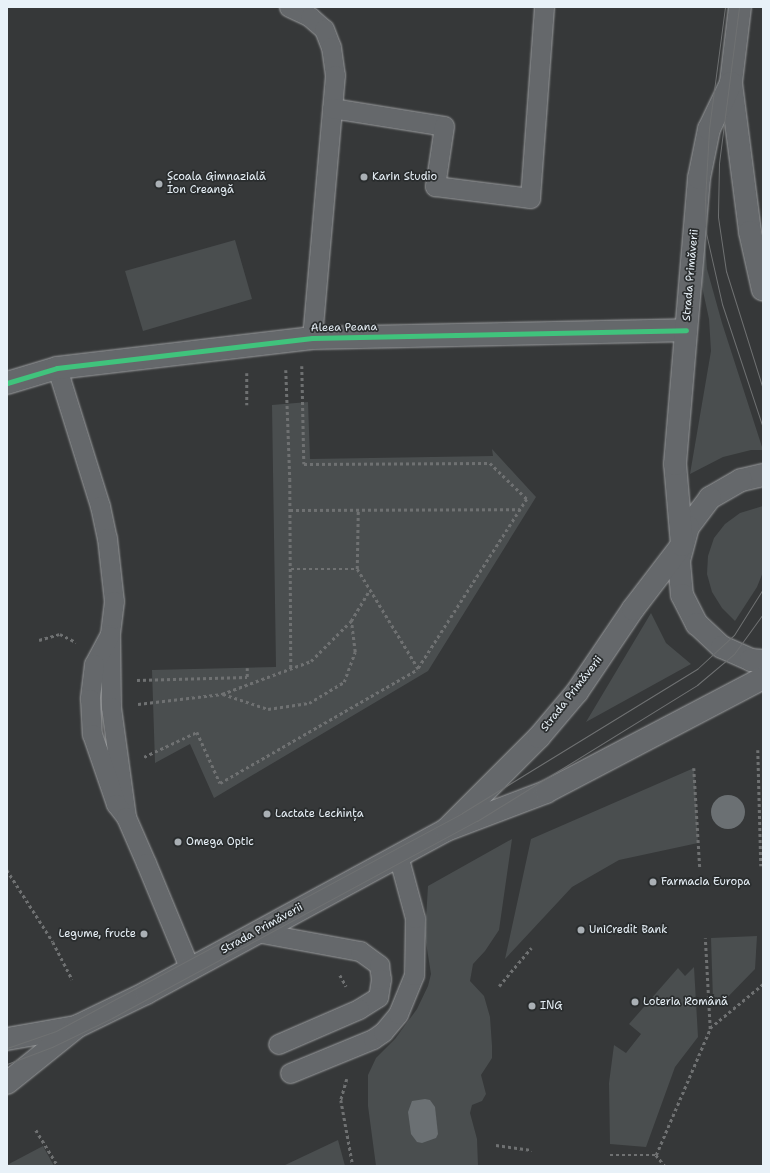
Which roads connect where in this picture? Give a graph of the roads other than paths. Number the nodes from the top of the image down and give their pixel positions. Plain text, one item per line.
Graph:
1 (288, 7) edge
2 (544, 7) edge
3 (740, 7) edge
4 (731, 83) junction
5 (332, 108) junction
6 (763, 290) edge
7 (686, 330) junction
8 (312, 338) junction
9 (57, 368) junction
10 (7, 383) edge
11 (763, 475) edge
12 (682, 545) junction
13 (110, 634) junction
14 (763, 661) edge
15 (763, 678) edge
16 (126, 817) junction
17 (446, 830) junction
18 (398, 856) junction
19 (256, 932) junction
20 (190, 969) junction
21 (78, 1026) junction
22 (7, 1040) edge
23 (278, 1044) dead end
24 (290, 1073) dead end
25 (7, 1083) edge

1 - 5 lane
2 - 5 lane
3 - 4 main road, Strada Primăverii
4 - 6 main road, Strada Primăverii
4 - 7 main road, Strada Primăverii
5 - 8 lane
7 - 8 main road, Aleea Peana
7 - 12 main road, Strada Primăverii
8 - 9 main road, Aleea Peana
9 - 10 main road, Aleea Peana
9 - 13 lane
11 - 12 main road, Strada Primăverii
12 - 14 main road, Strada Primăverii
12 - 17 main road, Strada Primăverii
13 - 16 lane
13 - 16 lane
15 - 17 main road, Strada Primăverii
16 - 20 lane
17 - 18 main road, Strada Primăverii
18 - 19 main road, Strada Primăverii
18 - 24 lane
19 - 20 main road, Strada Primăverii
19 - 23 lane
20 - 21 main road, Strada Primăverii
21 - 22 main road, Strada Primăverii
21 - 25 main road, Strada Primăverii

